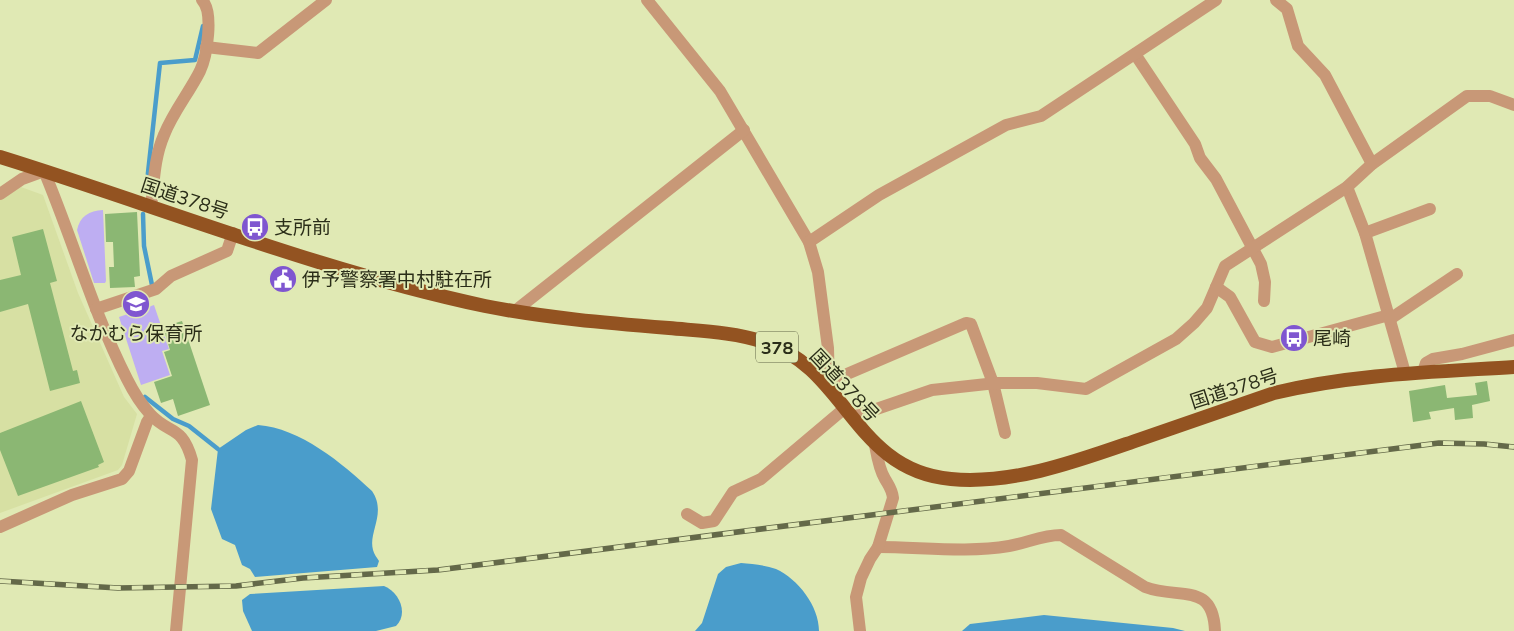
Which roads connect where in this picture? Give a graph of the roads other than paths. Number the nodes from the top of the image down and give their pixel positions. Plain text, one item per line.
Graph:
1 (202, 0) edge
2 (326, 0) edge
3 (647, 0) edge
4 (1216, 0) edge
5 (1276, 0) edge
6 (206, 47) junction
7 (1135, 54) junction
8 (1514, 105) edge
9 (744, 130) junction
10 (0, 157) edge
11 (1372, 164) junction
12 (44, 171) junction
13 (1347, 187) junction
14 (0, 194) edge
15 (151, 207) junction
16 (1430, 209) dead end
17 (1365, 233) junction
18 (234, 234) junction
19 (809, 242) junction
20 (1252, 250) junction
21 (1457, 274) dead end
22 (1216, 287) junction
23 (1264, 301) dead end
24 (96, 310) junction
25 (515, 311) junction
26 (1389, 317) junction
27 (1514, 340) edge
28 (1514, 367) edge
29 (1423, 372) junction
30 (1405, 373) junction
31 (993, 383) junction
32 (829, 384) junction
33 (849, 412) junction
34 (151, 416) junction
35 (1006, 433) dead end
36 (875, 445) junction
37 (687, 514) dead end
38 (0, 527) edge
39 (878, 547) junction
40 (176, 631) edge
41 (860, 631) edge
42 (1215, 631) edge

1 - 6 street
2 - 6 street
3 - 9 street
4 - 7 street
5 - 11 street
6 - 15 street
7 - 19 street
7 - 20 street
8 - 11 street
9 - 19 street
9 - 25 street
10 - 12 highway, 国道378号 / 378
11 - 13 street
12 - 14 street
12 - 15 highway, 国道378号 / 378
12 - 24 street
13 - 17 street
13 - 20 street
15 - 18 highway, 国道378号 / 378
16 - 17 street
17 - 26 street
18 - 24 street
18 - 25 highway, 国道378号 / 378
19 - 32 street
20 - 22 street
20 - 23 street
21 - 26 street
22 - 26 street
22 - 31 street
24 - 34 street
25 - 32 highway, 国道378号 / 378
26 - 30 street
27 - 29 street
28 - 29 highway, 国道378号 / 378
29 - 30 highway, 国道378号 / 378
30 - 36 highway, 国道378号 / 378
31 - 32 street
31 - 33 street
31 - 35 street
32 - 33 highway, 国道378号 / 378
33 - 36 highway, 国道378号 / 378
33 - 37 street
34 - 38 street
34 - 40 street
36 - 39 street
39 - 41 street
39 - 42 street

